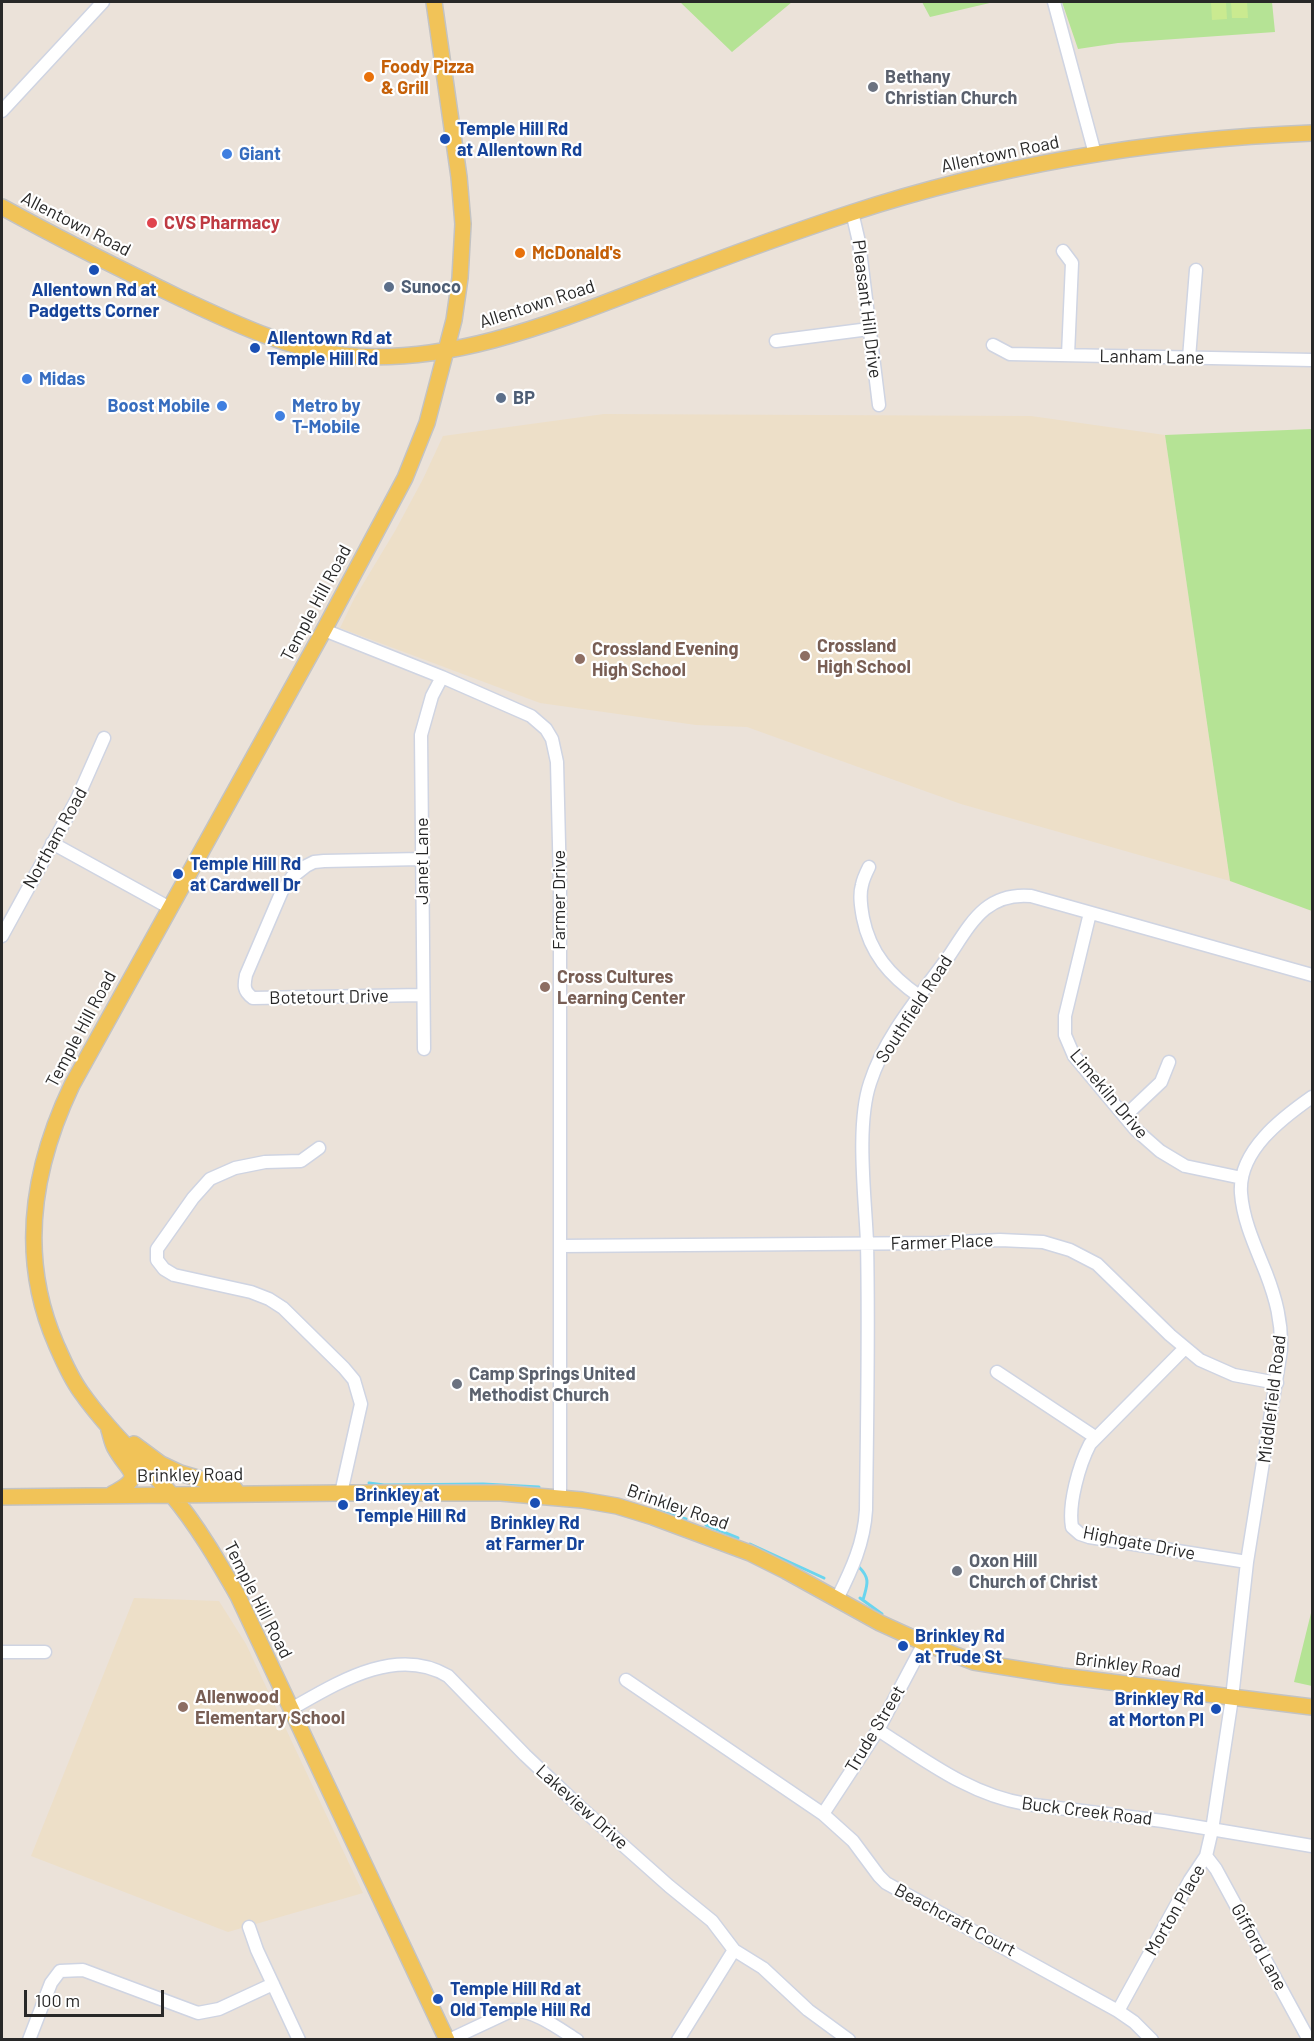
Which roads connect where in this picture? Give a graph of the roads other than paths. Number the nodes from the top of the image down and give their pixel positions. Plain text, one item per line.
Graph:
1 (103, 2) edge
2 (434, 2) edge
3 (1054, 2) edge
4 (3, 104) edge
5 (1312, 133) edge
6 (1095, 154) junction
7 (2, 207) edge
8 (852, 212) junction
9 (1063, 251) dead end
10 (1196, 270) dead end
11 (869, 329) junction
12 (776, 341) dead end
13 (993, 345) dead end
14 (447, 349) junction
15 (1068, 356) junction
16 (1189, 358) junction
17 (1312, 360) edge
18 (879, 405) dead end
19 (324, 630) junction
20 (442, 677) junction
21 (104, 738) dead end
22 (52, 843) junction
23 (421, 859) junction
24 (869, 867) dead end
25 (170, 908) junction
26 (1090, 913) junction
27 (2, 936) edge
28 (1312, 975) edge
29 (422, 995) junction
30 (919, 996) junction
31 (424, 1049) dead end
32 (1168, 1062) dead end
33 (1312, 1097) edge
34 (1125, 1116) junction
35 (319, 1148) dead end
36 (1242, 1178) junction
37 (867, 1244) junction
38 (561, 1245) junction
39 (1185, 1348) junction
40 (997, 1372) dead end
41 (1277, 1383) junction
42 (108, 1425) junction
43 (1095, 1437) junction
44 (341, 1493) junction
45 (254, 1494) junction
46 (109, 1496) junction
47 (172, 1496) junction
48 (2, 1497) edge
49 (560, 1497) junction
50 (1247, 1562) junction
51 (837, 1599) junction
52 (924, 1643) junction
53 (2, 1652) edge
54 (45, 1652) dead end
55 (626, 1680) dead end
56 (1232, 1698) junction
57 (1312, 1707) edge
58 (291, 1709) junction
59 (878, 1730) junction
60 (823, 1814) junction
61 (1212, 1830) junction
62 (1312, 1846) edge
63 (1206, 1856) junction
64 (249, 1927) dead end
65 (734, 1950) junction
66 (273, 1984) junction
67 (1118, 2011) junction
68 (29, 2040) edge
69 (299, 2040) edge
70 (448, 2040) edge
71 (577, 2040) edge
72 (678, 2040) edge
73 (849, 2040) edge
74 (1152, 2040) edge
75 (1309, 2040) edge

1 - 4 street
2 - 14 main road, Temple Hill Road
3 - 6 street
5 - 6 main road, Allentown Road
6 - 8 main road, Allentown Road
7 - 14 main road, Allentown Road
8 - 11 street, Pleasant Hill Drive
8 - 14 main road, Allentown Road
9 - 15 street
10 - 16 street
11 - 12 street
11 - 18 street, Pleasant Hill Drive
13 - 15 street, Lanham Lane
14 - 19 main road, Temple Hill Road
15 - 16 street, Lanham Lane
16 - 17 street, Lanham Lane
19 - 20 street, Farmer Drive
19 - 25 main road, Temple Hill Road
20 - 23 street, Janet Lane
20 - 38 street, Farmer Drive
21 - 22 street, Northam Road
22 - 25 street
22 - 27 street, Northam Road
23 - 29 street, Janet Lane
23 - 29 street, Botetourt Drive
24 - 30 street
25 - 42 main road, Temple Hill Road
26 - 28 street, Southfield Road
26 - 30 street, Southfield Road
26 - 34 street, Limekiln Drive
29 - 31 street, Janet Lane
30 - 37 street, Southfield Road
32 - 34 street
33 - 36 street, Middlefield Road
34 - 36 street, Limekiln Drive
35 - 44 street
36 - 41 street, Middlefield Road
37 - 38 street, Farmer Place
37 - 39 street, Farmer Place
37 - 51 street, Southfield Road
38 - 49 street, Farmer Drive
39 - 41 street, Farmer Place
39 - 43 street, Highgate Drive
40 - 43 street
41 - 50 street, Middlefield Road
42 - 45 main road
42 - 46 main road
42 - 47 main road, Temple Hill Road
43 - 50 street, Highgate Drive
44 - 45 main road, Brinkley Road
44 - 49 main road, Brinkley Road
45 - 47 main road, Brinkley Road
46 - 47 main road, Brinkley Road
46 - 48 main road, Brinkley Road
47 - 58 main road, Temple Hill Road
49 - 51 main road, Brinkley Road
50 - 56 street, Middlefield Road
51 - 52 main road, Brinkley Road
52 - 56 main road, Brinkley Road
52 - 59 street, Trude Street
53 - 54 street
55 - 60 street, Beachcraft Court
56 - 57 main road, Brinkley Road
56 - 61 street, Morton Place
58 - 65 street, Lakeview Drive
58 - 70 main road, Temple Hill Road
59 - 60 street, Trude Street
59 - 61 street, Buck Creek Road
60 - 67 street, Beachcraft Court
61 - 62 street, Buck Creek Road
61 - 63 street, Morton Place
63 - 67 street, Morton Place
63 - 75 street, Gifford Lane
64 - 66 street
65 - 72 street
65 - 73 street, Lakeview Drive
66 - 68 street
66 - 69 street
67 - 74 street, Beachcraft Court
70 - 71 street

